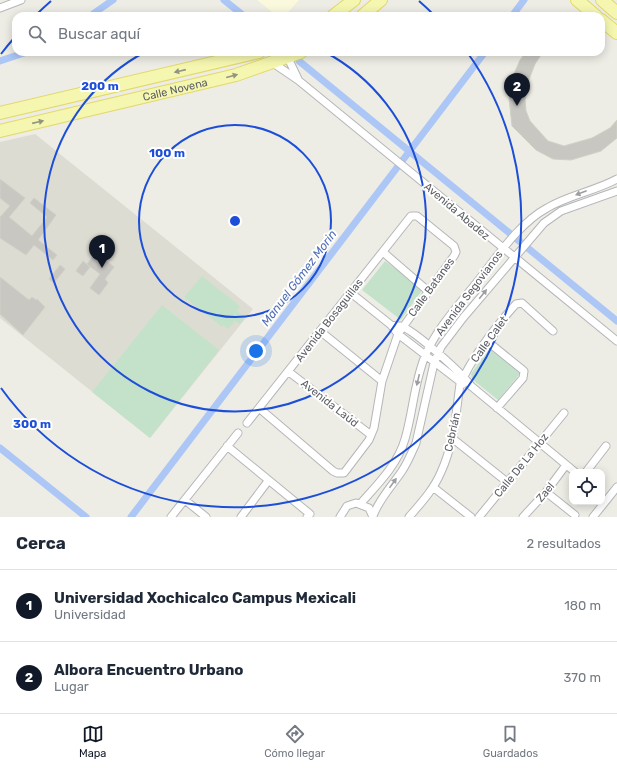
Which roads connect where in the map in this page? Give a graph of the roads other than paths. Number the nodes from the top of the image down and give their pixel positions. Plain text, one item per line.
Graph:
1 (354, 0) edge
2 (382, 0) edge
3 (577, 0) edge
4 (602, 0) edge
5 (15, 1) edge
6 (0, 8) edge
7 (338, 12) edge
8 (367, 12) edge
9 (591, 12) edge
10 (617, 13) edge
11 (605, 23) edge
12 (617, 33) edge
13 (242, 56) edge
14 (292, 56) edge
15 (288, 58) junction
16 (273, 63) junction
17 (298, 80) junction
18 (0, 113) edge
19 (0, 131) edge
20 (617, 179) edge
21 (617, 191) edge
22 (522, 229) junction
23 (532, 235) junction
24 (454, 246) joint
25 (505, 246) junction
26 (383, 252) junction
27 (515, 255) junction
28 (496, 258) junction
29 (506, 265) junction
30 (487, 270) junction
31 (496, 277) junction
32 (428, 290) junction
33 (351, 293) junction
34 (391, 325) junction
35 (402, 327) junction
36 (320, 331) junction
37 (553, 331) dead end
38 (398, 334) junction
39 (487, 341) junction
40 (617, 341) edge
41 (430, 347) junction
42 (438, 353) junction
43 (425, 356) junction
44 (434, 363) junction
45 (289, 372) junction
46 (464, 376) junction
47 (382, 381) junction
48 (460, 384) junction
49 (471, 386) junction
50 (259, 408) junction
51 (497, 408) junction
52 (564, 413) dead end
53 (247, 423) dead end
54 (238, 433) dead end
55 (371, 435) junction
56 (452, 438) junction
57 (539, 443) junction
58 (227, 446) junction
59 (606, 446) dead end
60 (566, 465) junction
61 (572, 469) edge
62 (588, 469) edge
63 (268, 480) junction
64 (507, 482) junction
65 (433, 487) junction
66 (617, 487) edge
67 (546, 492) junction
68 (185, 500) junction
69 (361, 503) junction
70 (308, 515) edge
71 (575, 515) dead end
72 (171, 517) edge
73 (206, 517) edge
74 (241, 517) edge
75 (340, 517) edge
76 (373, 517) edge
77 (409, 517) edge
78 (471, 517) edge
79 (479, 517) edge
80 (523, 517) edge
81 (593, 517) edge

1 - 7 main road
2 - 8 main road
3 - 9 main road
4 - 10 main road
5 - 6 street
11 - 12 main road
13 -> 18 main road, Calle Novena
14 - 15 main road, Calle Novena
15 - 16 main road, Calle Novena
15 - 17 street, Avenida Abadez
16 - 17 street, Avenida Abadez
19 -> 16 main road, Calle Novena
17 - 25 street, Avenida Abadez
20 -> 22 street, Avenida Segovianos
21 - 23 street, Avenida Segovianos
22 - 23 street
22 - 25 street, Avenida Segovianos
23 - 27 street, Avenida Segovianos
24 - 26 street, Avenida Bosaguillas
24 - 32 street, Calle Batanes
25 - 27 street, Avenida Abadez
25 - 28 street, Avenida Segovianos
26 - 32 street
26 - 33 street, Avenida Bosaguillas
27 - 29 street, Avenida Segovianos
27 - 40 street, Avenida Abadez
28 - 29 street
28 - 30 street, Avenida Segovianos
29 - 31 street, Avenida Segovianos
30 - 31 street
30 - 41 street, Avenida Segovianos
42 -> 31 street, Avenida Segovianos
32 - 35 street, Calle Batanes
33 - 34 street
33 - 36 street, Avenida Bosaguillas
34 - 35 street
34 - 38 street
35 - 38 street, Calle Batanes
35 - 41 street
36 - 45 street, Avenida Bosaguillas
36 - 47 street
37 - 39 street, Calle Calet
38 - 43 street
38 - 47 street, Calle Batanes
39 - 46 street, Calle Calet
39 - 51 street
41 - 42 street
41 - 43 street, Avenida Segovianos
42 - 44 street, Avenida Segovianos
42 - 46 street
43 - 44 street
43 -> 69 street, Avenida Segovianos
44 - 48 street
76 -> 44 street, Avenida Segovianos
45 - 50 street, Avenida Bosaguillas
45 - 55 street, Avenida Laúd
46 - 48 street, Cebrián
46 - 49 street
47 - 55 street, Calle Batanes
48 - 49 street
48 - 56 street, Cebrián
49 - 51 street
50 - 53 street, Avenida Bosaguillas
50 - 55 street
51 - 57 street
52 - 57 street, Calle De La Hoz
54 - 58 street
56 - 64 street
56 - 65 street, Cebrián
57 - 60 street
57 - 64 street, Calle De La Hoz
58 - 63 street
58 - 68 street
59 - 62 street
60 - 61 street
60 - 67 street, Zael
63 - 70 street
63 - 74 street
64 - 79 street, Calle De La Hoz
65 - 77 street, Cebrián
65 - 78 street
66 - 81 street
67 - 71 street
67 - 80 street, Zael
68 - 72 street
68 - 73 street
69 - 75 street
69 - 76 street

